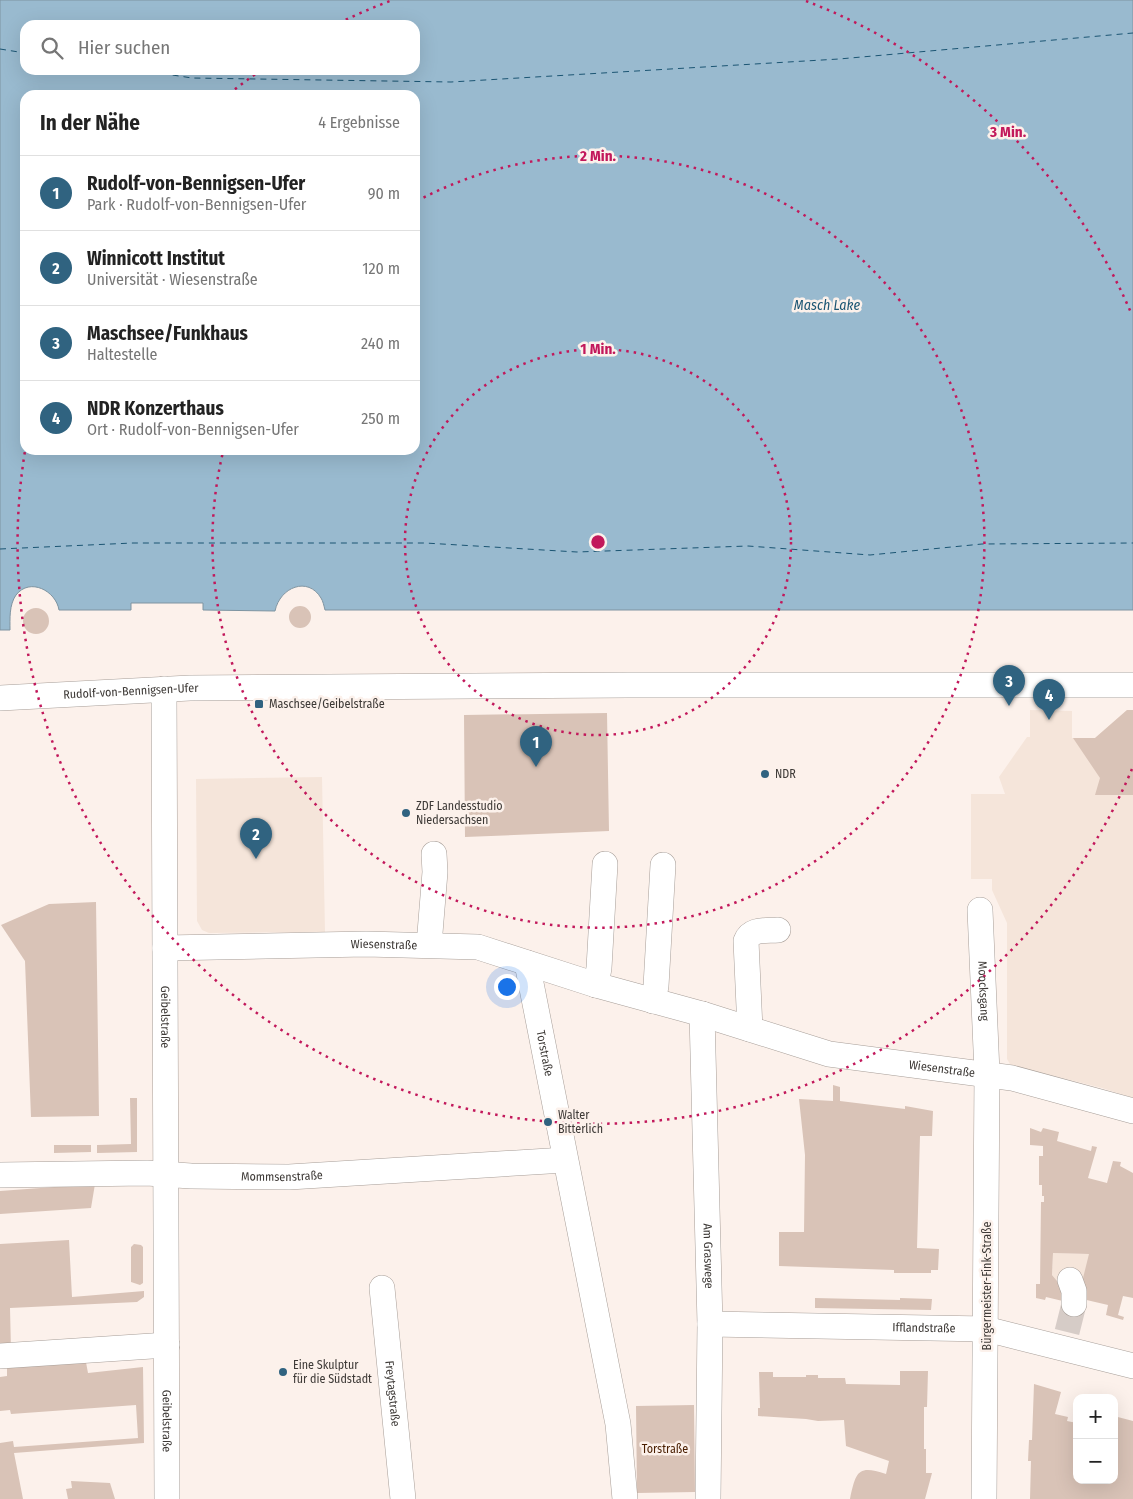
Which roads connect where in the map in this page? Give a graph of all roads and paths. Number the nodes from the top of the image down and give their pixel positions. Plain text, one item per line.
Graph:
1 (1133, 685) edge
2 (164, 689) junction
3 (0, 698) edge
4 (434, 854) dead end
5 (606, 864) dead end
6 (663, 865) dead end
7 (980, 910) dead end
8 (778, 930) dead end
9 (429, 946) junction
10 (165, 948) junction
11 (527, 963) junction
12 (596, 985) junction
13 (653, 1001) junction
14 (702, 1014) junction
15 (750, 1029) junction
16 (988, 1073) junction
17 (1133, 1111) edge
18 (565, 1160) junction
19 (166, 1174) junction
20 (0, 1175) edge
21 (382, 1288) dead end
22 (710, 1324) junction
23 (986, 1328) junction
24 (167, 1345) junction
25 (0, 1356) edge
26 (1133, 1366) edge
27 (167, 1499) edge
28 (403, 1499) edge
29 (625, 1499) edge
30 (708, 1499) edge
31 (984, 1499) edge

1 - 2 street, Rudolf-von-Bennigsen-Ufer
2 - 3 street, Rudolf-von-Bennigsen-Ufer
2 - 10 street, Geibelstraße
4 - 9 street
5 - 12 street
6 - 13 street
7 - 16 street, Moocksgang
8 - 15 street
9 - 10 street, Wiesenstraße
9 - 11 street, Wiesenstraße
10 - 19 street, Geibelstraße
11 - 12 street, Wiesenstraße
11 - 18 street, Torstraße
12 - 13 street, Wiesenstraße
13 - 14 street, Wiesenstraße
14 - 15 street, Wiesenstraße
14 - 22 street, Am Graswege
15 - 16 street, Wiesenstraße
16 - 17 street, Wiesenstraße
16 - 23 street, Bürgermeister-Fink-Straße
18 - 19 street, Mommsenstraße
18 - 29 street, Torstraße
19 - 20 street, Mommsenstraße
19 - 24 street, Geibelstraße
21 - 28 street, Freytagstraße
22 - 23 street, Ifflandstraße
22 - 30 street, Am Graswege
23 - 26 street, Ifflandstraße
23 - 31 street, Bürgermeister-Fink-Straße
24 - 25 street
24 - 27 street, Geibelstraße

